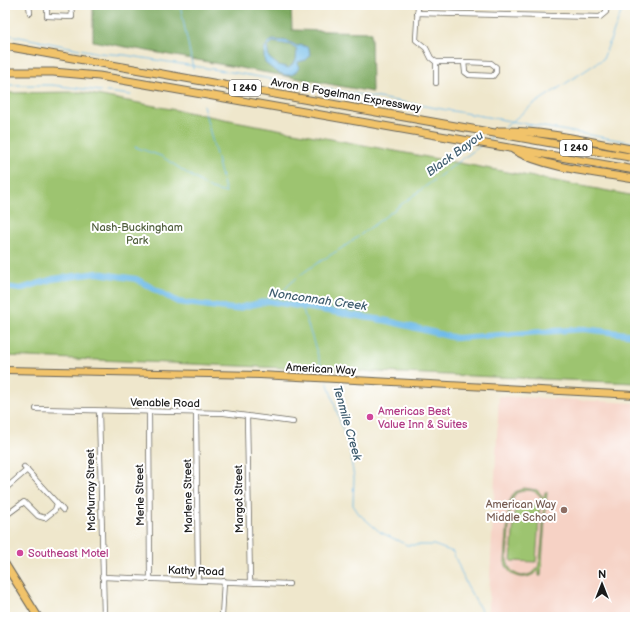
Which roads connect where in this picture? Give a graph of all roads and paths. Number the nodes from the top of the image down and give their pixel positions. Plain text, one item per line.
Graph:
1 (30, 5) edge
2 (47, 5) edge
3 (71, 5) edge
4 (418, 5) edge
5 (607, 5) edge
6 (417, 13) junction
7 (30, 14) dead end
8 (5, 46) edge
9 (436, 62) junction
10 (464, 62) junction
11 (5, 72) edge
12 (436, 83) dead end
13 (519, 135) junction
14 (508, 148) junction
15 (635, 150) edge
16 (635, 158) edge
17 (635, 170) edge
18 (635, 179) edge
19 (5, 370) edge
20 (635, 395) edge
21 (36, 409) dead end
22 (99, 411) junction
23 (149, 411) junction
24 (196, 412) junction
25 (247, 416) junction
26 (293, 422) dead end
27 (5, 489) edge
28 (57, 504) junction
29 (62, 510) dead end
30 (5, 516) edge
31 (5, 564) edge
32 (102, 577) junction
33 (150, 578) junction
34 (198, 580) junction
35 (224, 581) junction
36 (250, 582) junction
37 (289, 584) dead end
38 (38, 617) edge
39 (104, 617) edge
40 (222, 617) edge

1 - 7 street
2 - 3 street
4 - 6 street
5 - 6 street
6 - 9 street
8 - 13 highway, Avron B Fogelman Expressway / I 240
9 - 10 street
9 - 12 street
10 - 10 street
11 - 14 highway, I 240
13 - 15 highway
13 - 16 highway, I 240
14 - 17 highway, I 240
14 - 18 highway
19 - 20 main road, American Way
21 - 22 street, Venable Road
22 - 23 street, Venable Road
22 - 32 street, McMurray Street
23 - 24 street, Venable Road
23 - 33 street, Merle Street
24 - 25 street, Venable Road
24 - 34 street, Marlene Street
25 - 26 street, Venable Road
25 - 36 street, Margot Street
27 - 28 street
28 - 29 street
28 - 30 street
31 - 38 highway
32 - 33 street, Kathy Road
32 - 39 street, McMurray Street
33 - 34 street, Kathy Road
34 - 35 street, Kathy Road
35 - 36 street, Kathy Road
35 - 40 street
36 - 37 street, Kathy Road

